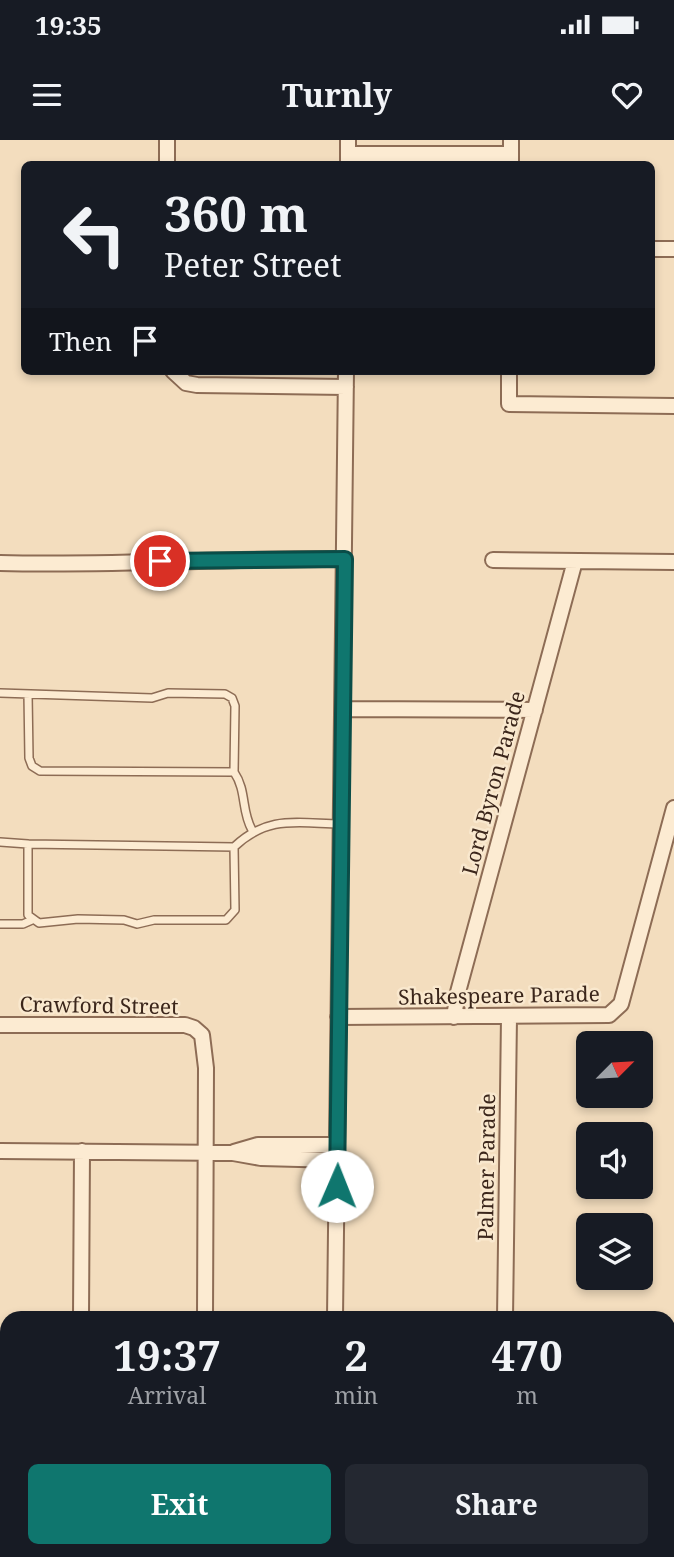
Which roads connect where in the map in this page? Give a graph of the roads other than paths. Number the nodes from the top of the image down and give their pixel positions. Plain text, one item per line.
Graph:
1 (167, 140) edge
2 (348, 153) edge
3 (511, 153) edge
4 (167, 161) edge
5 (655, 249) edge
6 (674, 249) edge
7 (177, 375) edge
8 (346, 375) edge
9 (509, 375) edge
10 (346, 387) junction
11 (674, 406) edge
12 (345, 559) junction
13 (493, 560) dead end
14 (575, 561) junction
15 (674, 562) edge
16 (0, 563) edge
17 (0, 693) edge
18 (29, 694) junction
19 (343, 709) junction
20 (535, 710) junction
21 (234, 772) junction
22 (674, 808) edge
23 (340, 824) junction
24 (252, 830) junction
25 (0, 842) edge
26 (28, 844) junction
27 (234, 847) junction
28 (32, 920) junction
29 (0, 924) edge
30 (338, 1017) junction
31 (454, 1017) junction
32 (509, 1017) junction
33 (0, 1025) edge
34 (337, 1145) junction
35 (0, 1151) edge
36 (82, 1152) junction
37 (205, 1153) junction
38 (233, 1153) junction
39 (337, 1160) junction
40 (81, 1311) edge
41 (205, 1311) edge
42 (335, 1311) edge
43 (505, 1311) edge

1 - 4 street
2 - 3 street
5 - 6 street
7 - 10 street
8 - 10 street
9 - 11 street
10 - 12 street
12 - 16 street
12 - 19 street
13 - 14 street
14 - 15 street
14 - 20 street, Lord Byron Parade
17 - 18 lane
18 - 21 lane
18 - 21 lane
19 - 20 street
19 - 23 street
20 - 31 street, Lord Byron Parade
21 - 24 lane
22 - 32 street, Shakespeare Parade
23 - 24 lane
23 - 30 street
24 - 27 lane
25 - 26 lane
26 - 27 lane
26 - 28 lane
27 - 28 lane
28 - 29 lane
30 - 31 street, Shakespeare Parade
30 - 34 street
31 - 32 street, Shakespeare Parade
32 - 43 street, Palmer Parade
33 - 37 street, Crawford Street
34 - 38 street
34 - 39 street
35 - 36 street
36 - 37 street
36 - 40 street
37 - 38 street
37 - 41 street
38 - 39 street
39 - 42 street

